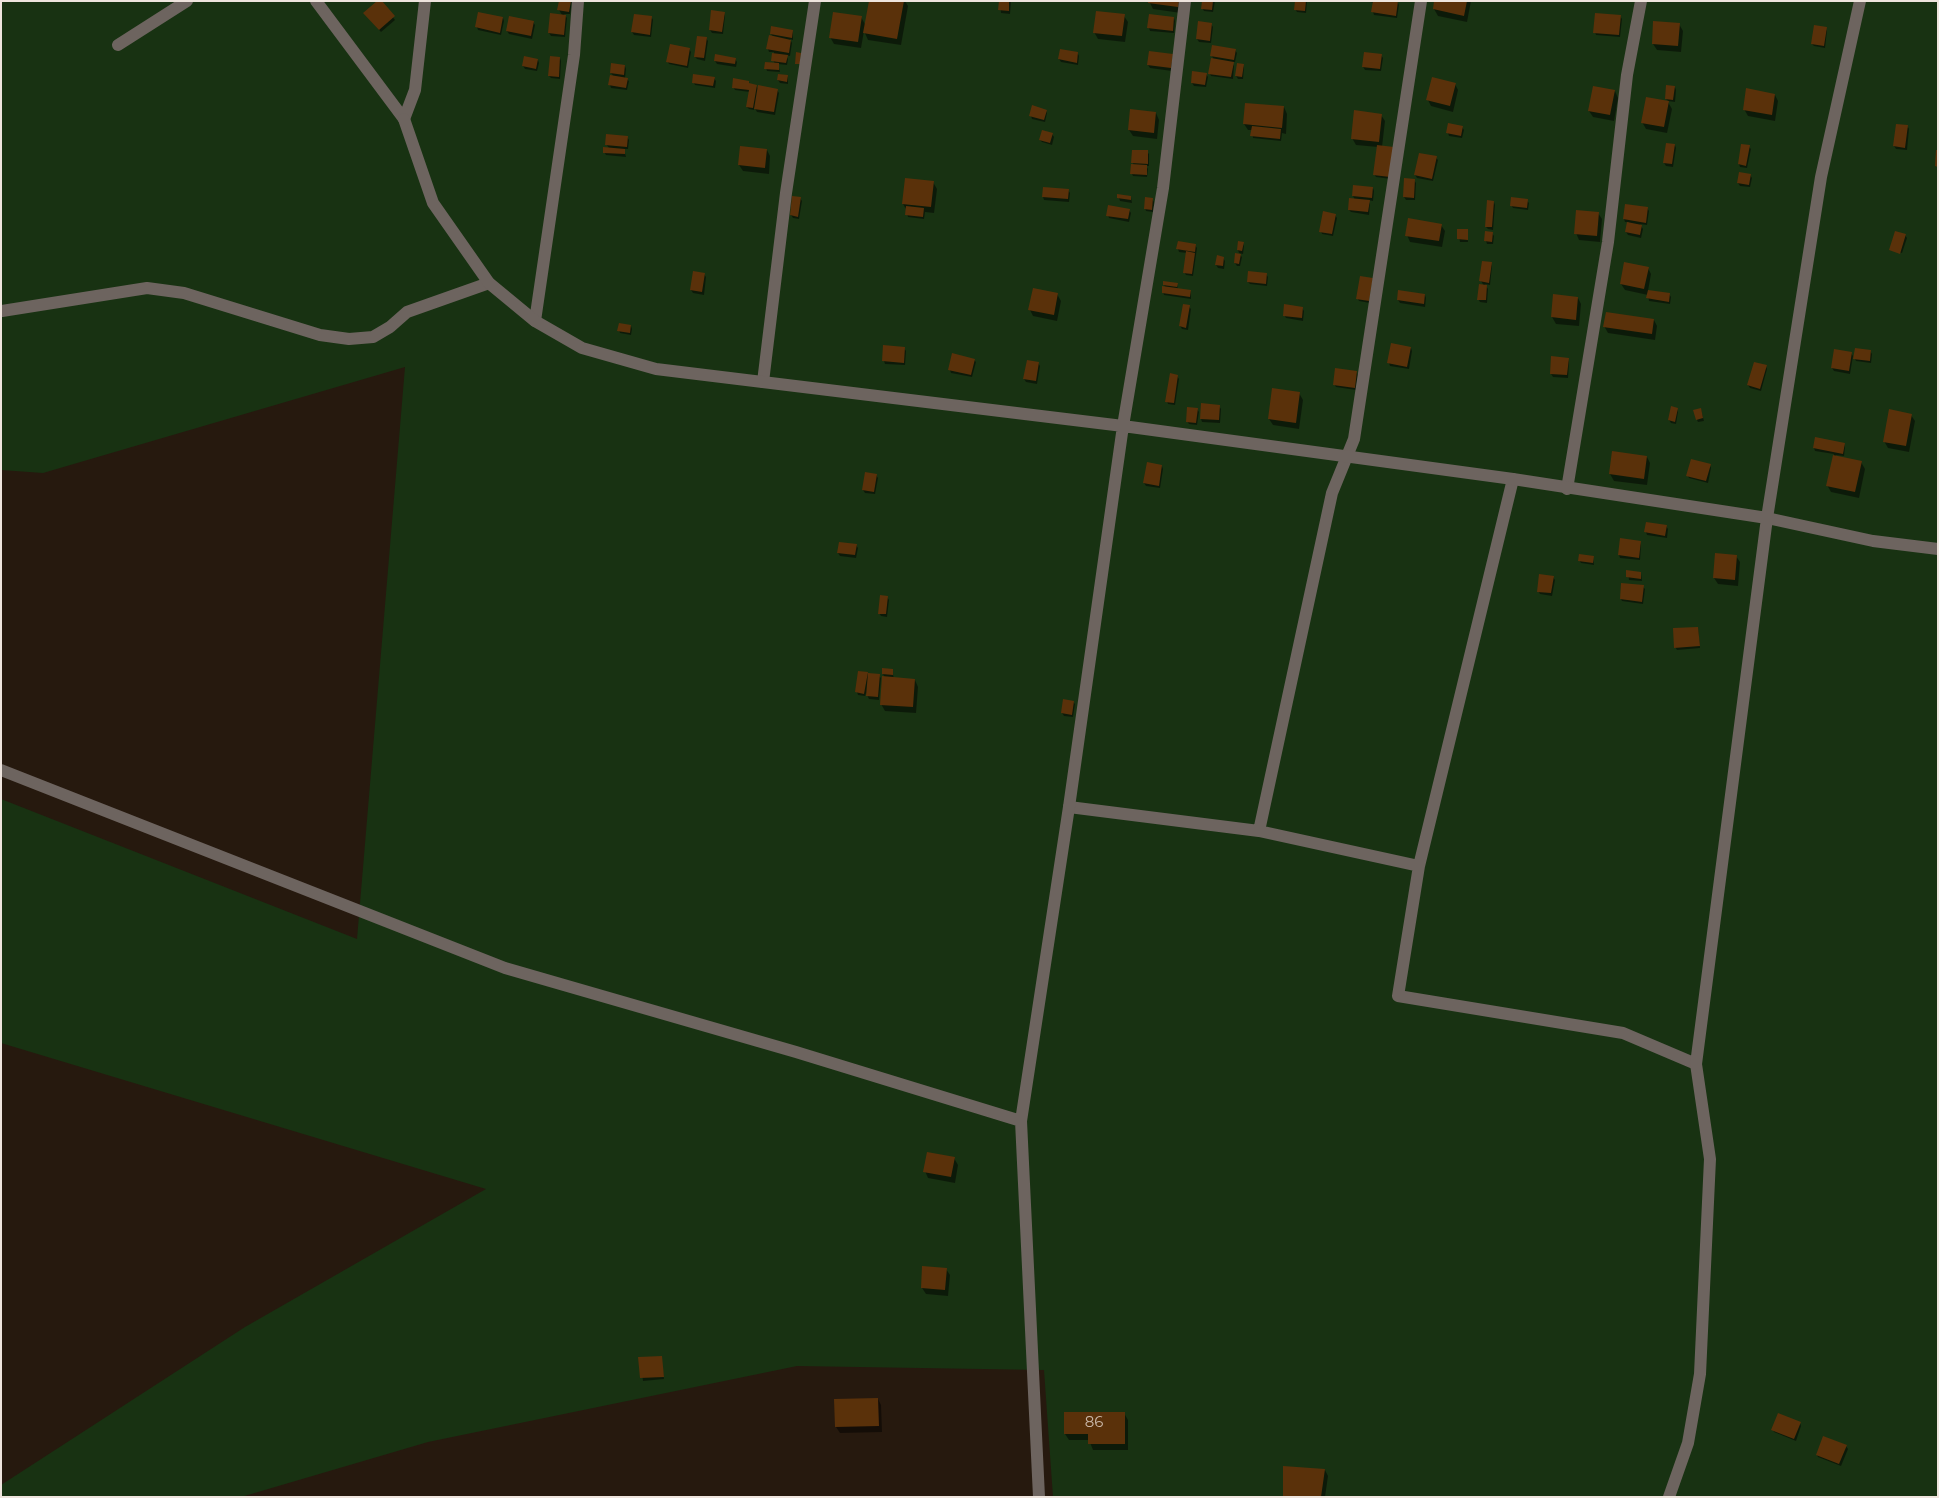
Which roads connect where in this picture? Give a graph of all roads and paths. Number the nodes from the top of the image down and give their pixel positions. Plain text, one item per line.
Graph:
1 (187, 1) edge
2 (316, 1) edge
3 (425, 1) edge
4 (578, 1) edge
5 (815, 1) edge
6 (1185, 1) edge
7 (1420, 1) edge
8 (1641, 1) edge
9 (1860, 1) edge
10 (118, 44) dead end
11 (404, 119) junction
12 (489, 283) junction
13 (2, 311) edge
14 (535, 321) junction
15 (763, 382) junction
16 (1123, 426) junction
17 (1348, 456) junction
18 (1513, 479) junction
19 (1567, 489) junction
20 (1767, 518) junction
21 (1938, 549) edge
22 (1, 770) edge
23 (1069, 807) junction
24 (1258, 831) junction
25 (1418, 866) junction
26 (1696, 1064) junction
27 (1021, 1121) junction
28 (1039, 1497) edge
29 (1669, 1497) edge

1 - 10 street
2 - 11 street
3 - 11 street
4 - 14 street
5 - 15 street
6 - 16 street
7 - 17 street
8 - 19 street
9 - 20 street
11 - 12 street
12 - 13 street
12 - 14 street
14 - 15 street
15 - 16 street
16 - 17 street
16 - 23 street
17 - 18 street
17 - 24 street
18 - 19 street
18 - 25 street
19 - 20 street
20 - 21 street
20 - 26 street
22 - 27 street
23 - 24 street
23 - 27 street
24 - 25 street
25 - 26 street
26 - 29 street
27 - 28 street

